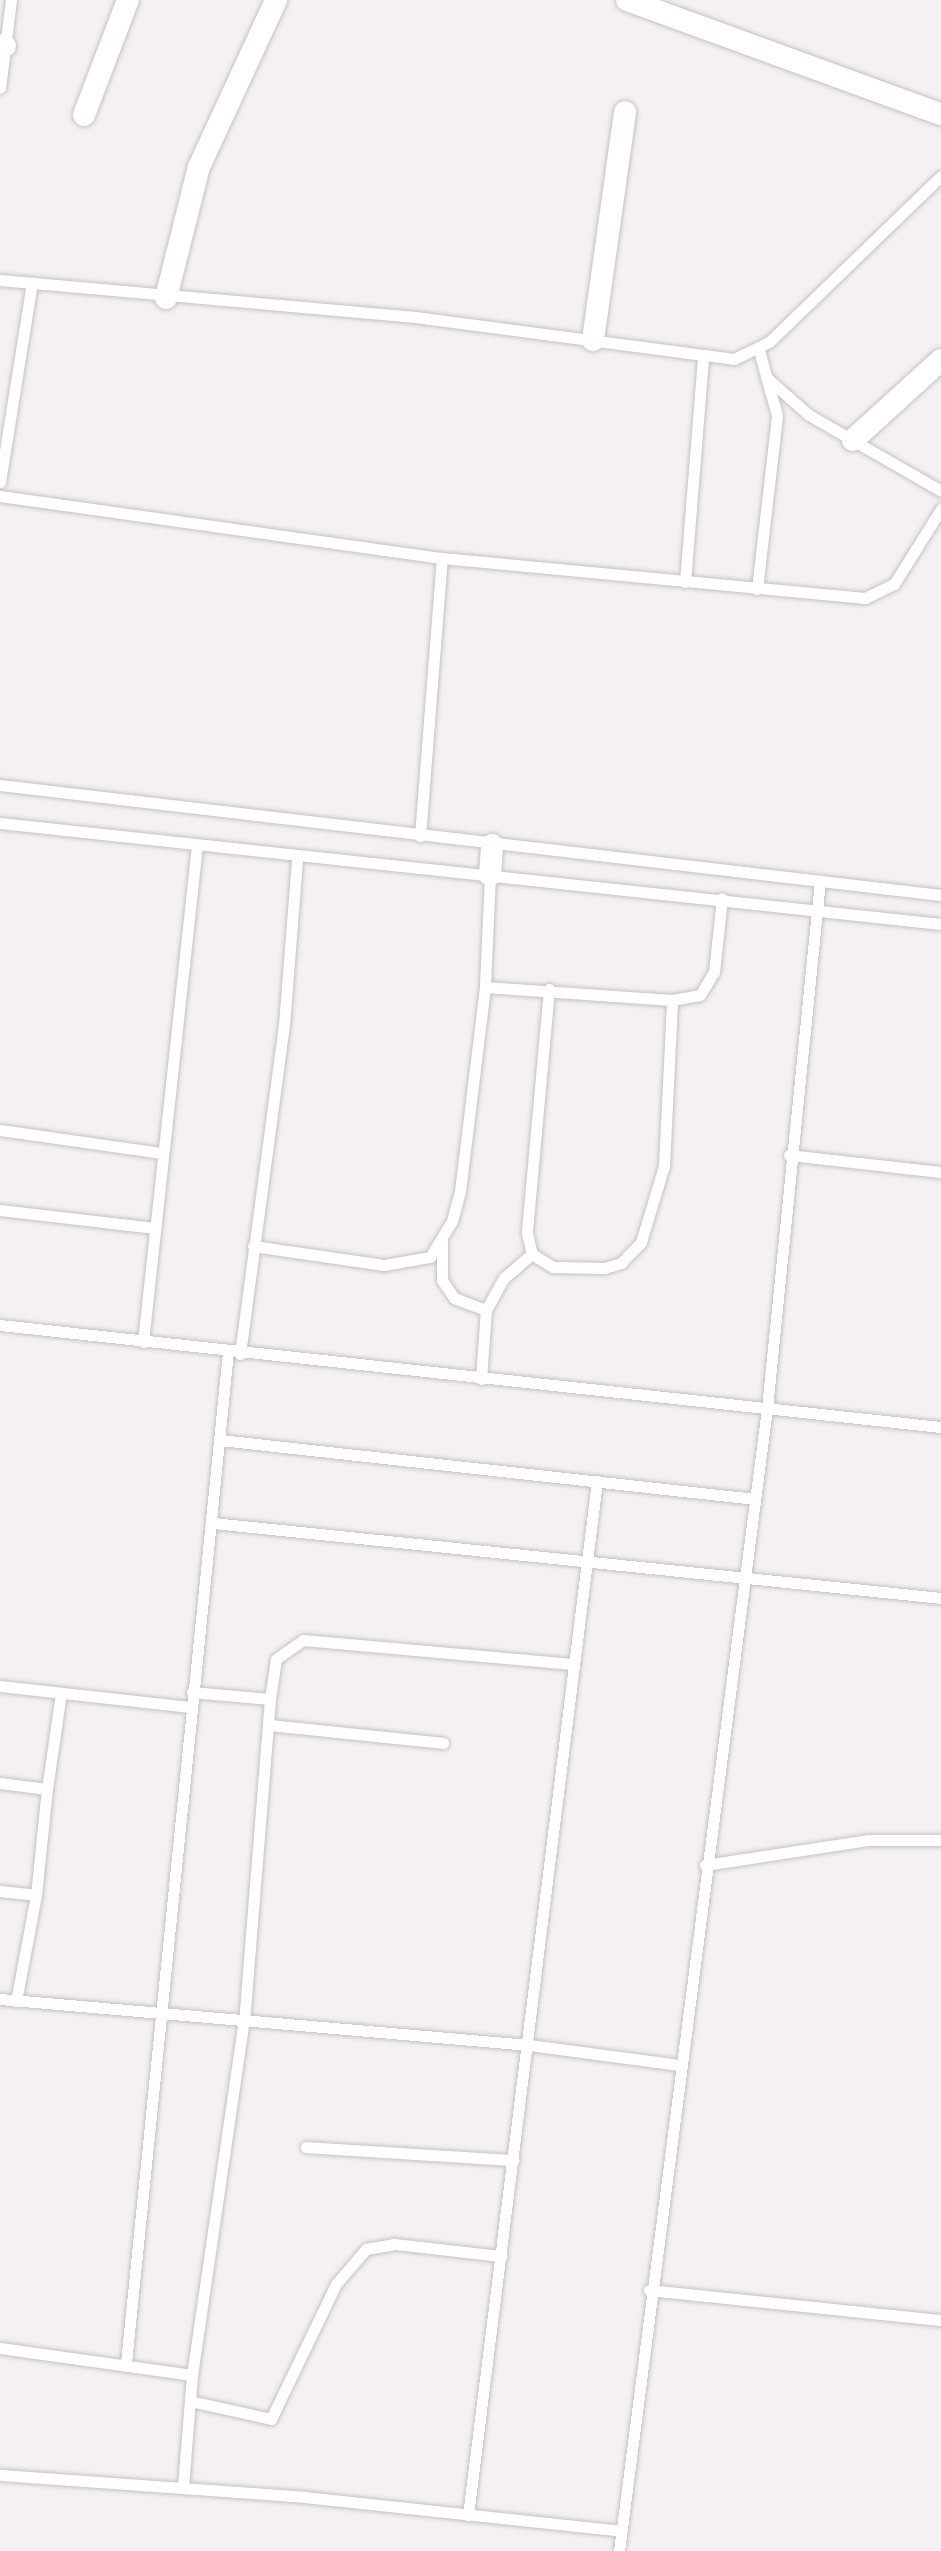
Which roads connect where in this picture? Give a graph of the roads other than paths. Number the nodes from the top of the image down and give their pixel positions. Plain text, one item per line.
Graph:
1 (11, 0) edge
2 (128, 0) edge
3 (276, 0) edge
4 (627, 0) edge
5 (3, 46) edge
6 (0, 88) edge
7 (625, 112) dead end
8 (941, 114) edge
9 (84, 116) dead end
10 (941, 176) edge
11 (0, 280) edge
12 (32, 283) junction
13 (166, 298) junction
14 (594, 340) junction
15 (759, 350) junction
16 (704, 356) junction
17 (941, 360) edge
18 (766, 377) junction
19 (853, 440) junction
20 (0, 482) edge
21 (941, 492) edge
22 (0, 496) edge
23 (941, 509) edge
24 (442, 558) junction
25 (685, 582) junction
26 (757, 589) junction
27 (0, 785) edge
28 (0, 823) edge
29 (420, 836) junction
30 (492, 845) junction
31 (197, 848) junction
32 (298, 858) junction
33 (490, 875) junction
34 (820, 881) junction
35 (941, 895) edge
36 (722, 898) junction
37 (822, 909) junction
38 (941, 924) edge
39 (484, 988) junction
40 (549, 989) junction
41 (672, 1000) junction
42 (0, 1130) edge
43 (162, 1153) junction
44 (789, 1155) junction
45 (941, 1172) edge
46 (0, 1210) edge
47 (155, 1228) junction
48 (442, 1242) junction
49 (253, 1246) junction
50 (532, 1254) junction
51 (486, 1310) junction
52 (0, 1325) edge
53 (143, 1342) junction
54 (234, 1353) junction
55 (481, 1379) junction
56 (767, 1408) junction
57 (941, 1427) edge
58 (220, 1440) junction
59 (597, 1481) junction
60 (755, 1499) junction
61 (213, 1524) junction
62 (586, 1563) junction
63 (742, 1578) junction
64 (941, 1598) edge
65 (570, 1664) junction
66 (0, 1686) edge
67 (61, 1692) junction
68 (192, 1692) junction
69 (270, 1699) junction
70 (190, 1707) junction
71 (270, 1725) junction
72 (443, 1743) dead end
73 (0, 1783) edge
74 (47, 1790) junction
75 (941, 1840) edge
76 (705, 1865) junction
77 (0, 1891) edge
78 (36, 1895) junction
79 (0, 1999) edge
80 (16, 2001) junction
81 (163, 2016) junction
82 (244, 2019) junction
83 (528, 2046) junction
84 (678, 2065) junction
85 (306, 2147) dead end
86 (514, 2160) junction
87 (502, 2256) junction
88 (649, 2290) junction
89 (941, 2320) edge
90 (0, 2348) edge
91 (126, 2363) junction
92 (192, 2375) junction
93 (190, 2401) junction
94 (0, 2475) edge
95 (183, 2488) junction
96 (468, 2515) junction
97 (622, 2531) junction
98 (618, 2551) edge

1 - 5 lane
2 - 9 street
3 - 13 street
4 - 8 street
5 - 6 lane
7 - 14 street
10 - 15 lane
11 - 12 lane
12 - 13 lane
12 - 20 lane
13 - 14 lane
14 - 16 lane
15 - 16 lane
15 - 18 lane
16 - 25 lane
17 - 19 street
18 - 19 lane
18 - 26 lane
19 - 21 lane
22 - 24 lane
23 - 26 lane
24 - 25 lane
24 - 29 lane
25 - 26 lane
27 - 29 lane
28 - 31 lane
29 - 30 lane
30 - 33 street
30 - 34 lane
31 - 32 lane
31 - 43 lane
32 - 33 lane
32 - 49 lane
33 - 36 lane
33 - 39 lane
34 - 35 lane
34 - 37 lane
36 - 37 lane
36 - 41 lane
37 - 38 lane
37 - 44 lane
39 - 40 lane
39 - 48 lane
40 - 41 lane
40 - 50 lane
41 - 50 lane
42 - 43 lane
43 - 47 lane
44 - 45 lane
44 - 56 lane
46 - 47 lane
47 - 53 lane
48 - 49 lane
48 - 51 lane
49 - 54 lane
50 - 51 lane
51 - 55 lane
52 - 53 lane
53 - 54 lane
54 - 55 lane
54 - 58 lane
55 - 56 lane
56 - 57 lane
56 - 60 lane
58 - 59 lane
58 - 61 lane
59 - 60 lane
59 - 62 lane
60 - 63 lane
61 - 62 lane
61 - 68 lane
62 - 63 lane
62 - 65 lane
63 - 64 lane
63 - 76 lane
65 - 69 lane
65 - 83 lane
66 - 67 lane
67 - 70 lane
67 - 74 lane
68 - 69 lane
68 - 70 lane
69 - 71 lane
70 - 81 lane
71 - 72 lane
71 - 82 lane
73 - 74 lane
74 - 78 lane
75 - 76 lane
76 - 84 lane
77 - 78 lane
78 - 80 lane
79 - 80 lane
80 - 81 lane
81 - 82 lane
81 - 91 lane
82 - 83 lane
82 - 92 lane
83 - 84 lane
83 - 86 lane
84 - 88 lane
85 - 86 lane
86 - 87 lane
87 - 93 lane
87 - 96 lane
88 - 89 lane
88 - 97 lane
90 - 91 lane
91 - 92 lane
92 - 93 lane
93 - 95 lane
94 - 95 lane
95 - 96 lane
96 - 97 lane
97 - 98 lane

